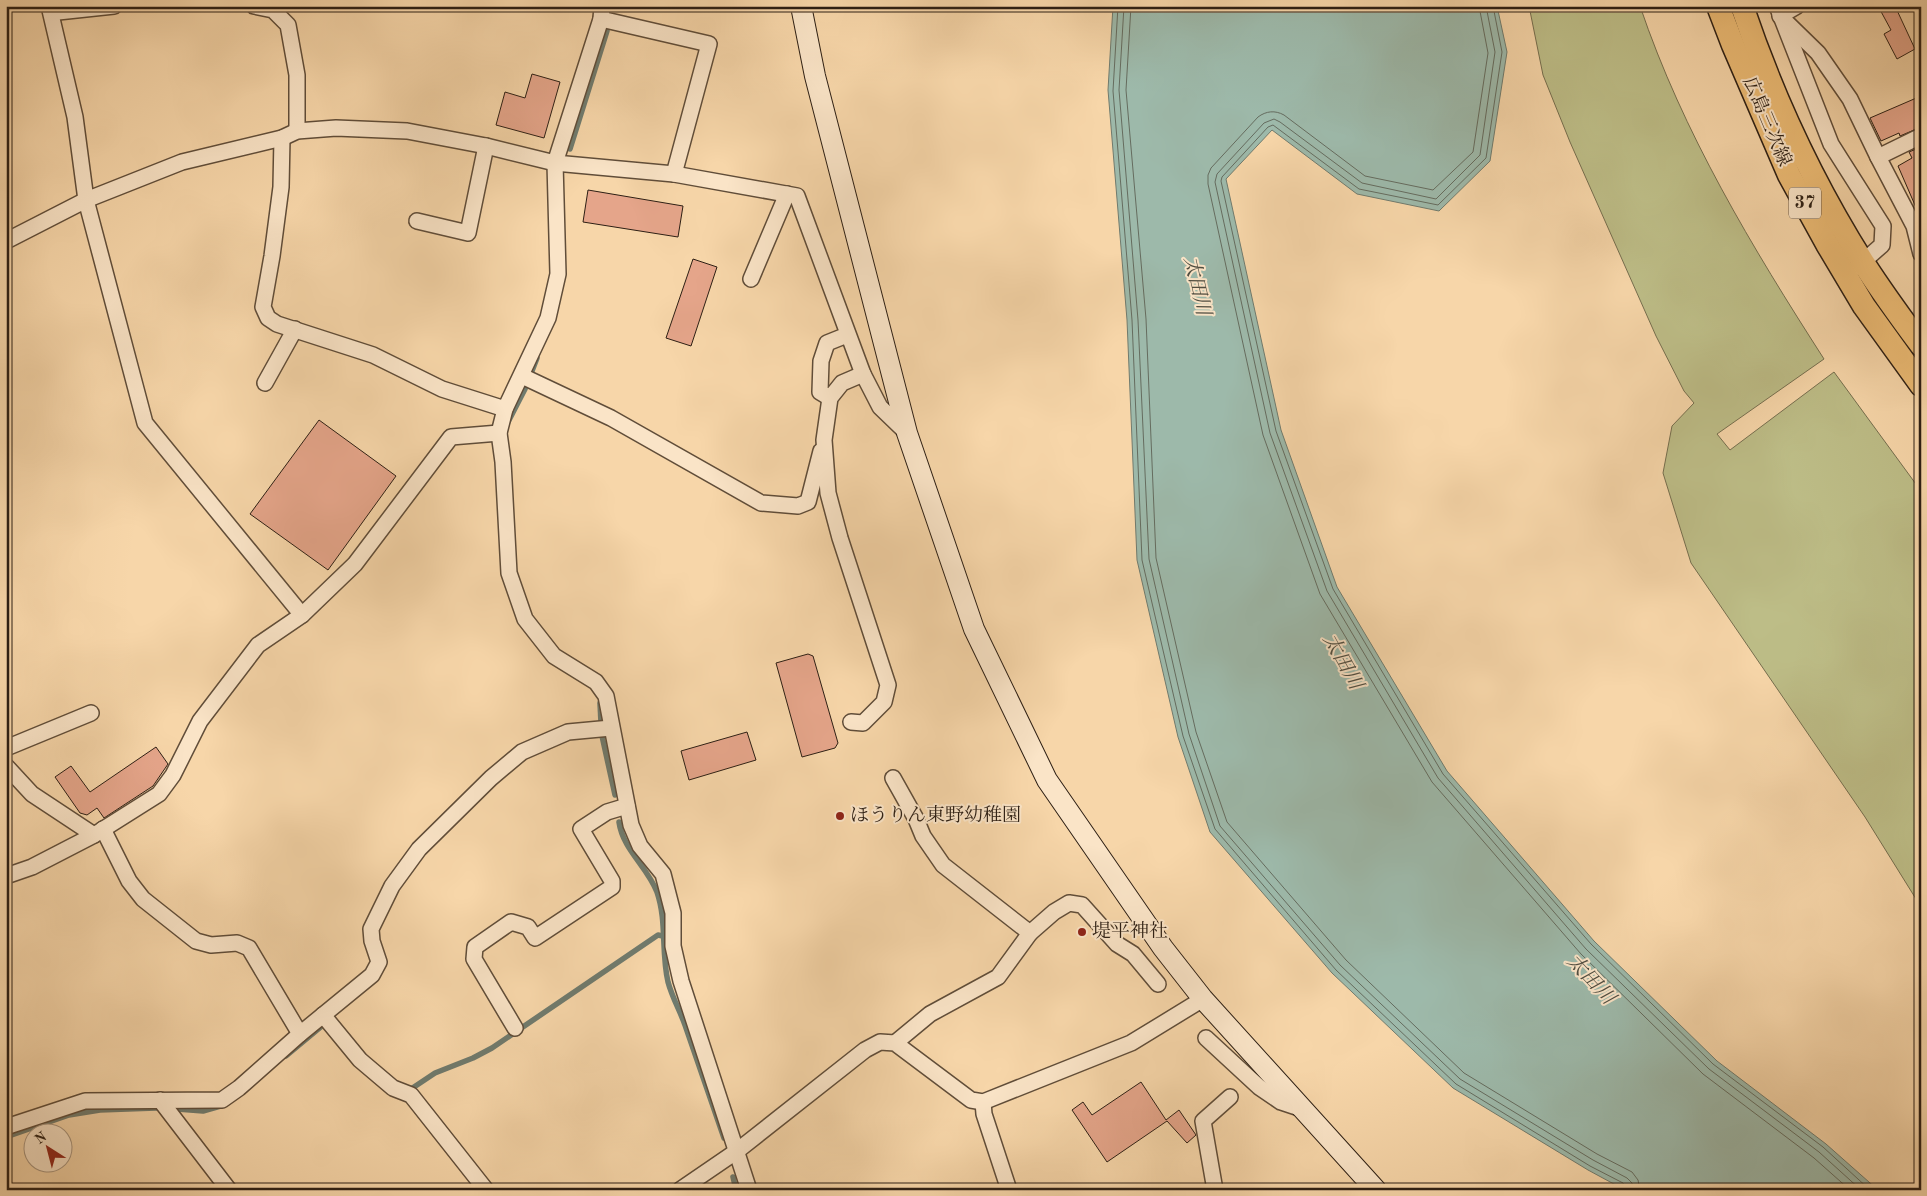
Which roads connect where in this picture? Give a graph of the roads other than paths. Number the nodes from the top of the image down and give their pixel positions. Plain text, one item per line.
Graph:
1 (50, 6) edge
2 (114, 6) edge
3 (254, 6) edge
4 (801, 6) edge
5 (1718, 6) edge
6 (1742, 6) edge
7 (1797, 6) edge
8 (1779, 11) edge
9 (602, 13) edge
10 (297, 131) junction
11 (1921, 136) edge
12 (282, 138) junction
13 (486, 146) junction
14 (1878, 157) junction
15 (556, 163) junction
16 (674, 174) junction
17 (787, 194) junction
18 (86, 200) junction
19 (417, 221) dead end
20 (6, 241) edge
21 (1921, 254) edge
22 (1854, 268) junction
23 (751, 279) dead end
24 (295, 330) junction
25 (847, 335) junction
26 (1921, 345) edge
27 (863, 374) junction
28 (522, 376) junction
29 (265, 383) dead end
30 (1921, 385) edge
31 (830, 398) junction
32 (505, 408) junction
33 (499, 433) junction
34 (907, 433) junction
35 (824, 440) junction
36 (302, 615) junction
37 (91, 713) dead end
38 (851, 722) dead end
39 (612, 728) junction
40 (6, 748) edge
41 (6, 766) edge
42 (893, 778) dead end
43 (628, 806) junction
44 (99, 832) junction
45 (6, 876) edge
46 (1119, 932) dead end
47 (1030, 933) junction
48 (1133, 954) junction
49 (1158, 984) dead end
50 (1203, 999) junction
51 (323, 1015) junction
52 (516, 1028) dead end
53 (300, 1034) junction
54 (1206, 1038) dead end
55 (895, 1043) junction
56 (1230, 1097) dead end
57 (160, 1100) junction
58 (983, 1102) junction
59 (1302, 1109) junction
60 (6, 1127) edge
61 (737, 1151) junction
62 (229, 1190) edge
63 (486, 1190) edge
64 (680, 1190) edge
65 (749, 1190) edge
66 (1009, 1190) edge
67 (1215, 1190) edge
68 (1376, 1190) edge

1 - 2 street
1 - 18 street
3 - 10 street
4 - 34 street
5 - 22 main road, 広島三次線 / 37
6 - 22 main road, 広島三次線 / 37
7 - 8 street
8 - 14 street
8 - 22 street
9 - 15 street
9 - 16 street
10 - 12 street
10 - 13 street
11 - 14 street
12 - 18 street
12 - 24 street
13 - 15 street
13 - 19 street
14 - 21 street
15 - 16 street
15 - 28 street
16 - 17 street
17 - 23 street
17 - 25 street
18 - 20 street
18 - 36 street
22 - 26 main road, 広島三次線 / 37
22 - 30 main road, 広島三次線 / 37
24 - 29 street
24 - 32 street
25 - 27 street
25 - 31 street
27 - 31 street
27 - 34 street
28 - 32 street
28 - 35 street
31 - 35 street
32 - 33 street
33 - 36 street
33 - 39 street
34 - 50 street
35 - 38 street
36 - 44 street
37 - 40 street
39 - 43 street
39 - 51 street
41 - 44 street
42 - 47 street
43 - 52 street
43 - 61 street
44 - 45 street
44 - 53 street
46 - 48 street
47 - 48 street
47 - 55 street
48 - 49 street
50 - 58 street
50 - 59 street
51 - 53 street
51 - 63 street
53 - 57 street
54 - 59 street
55 - 58 street
55 - 61 street
56 - 67 street
57 - 60 street
57 - 62 street
58 - 66 street
59 - 68 street
61 - 64 street
61 - 65 street

